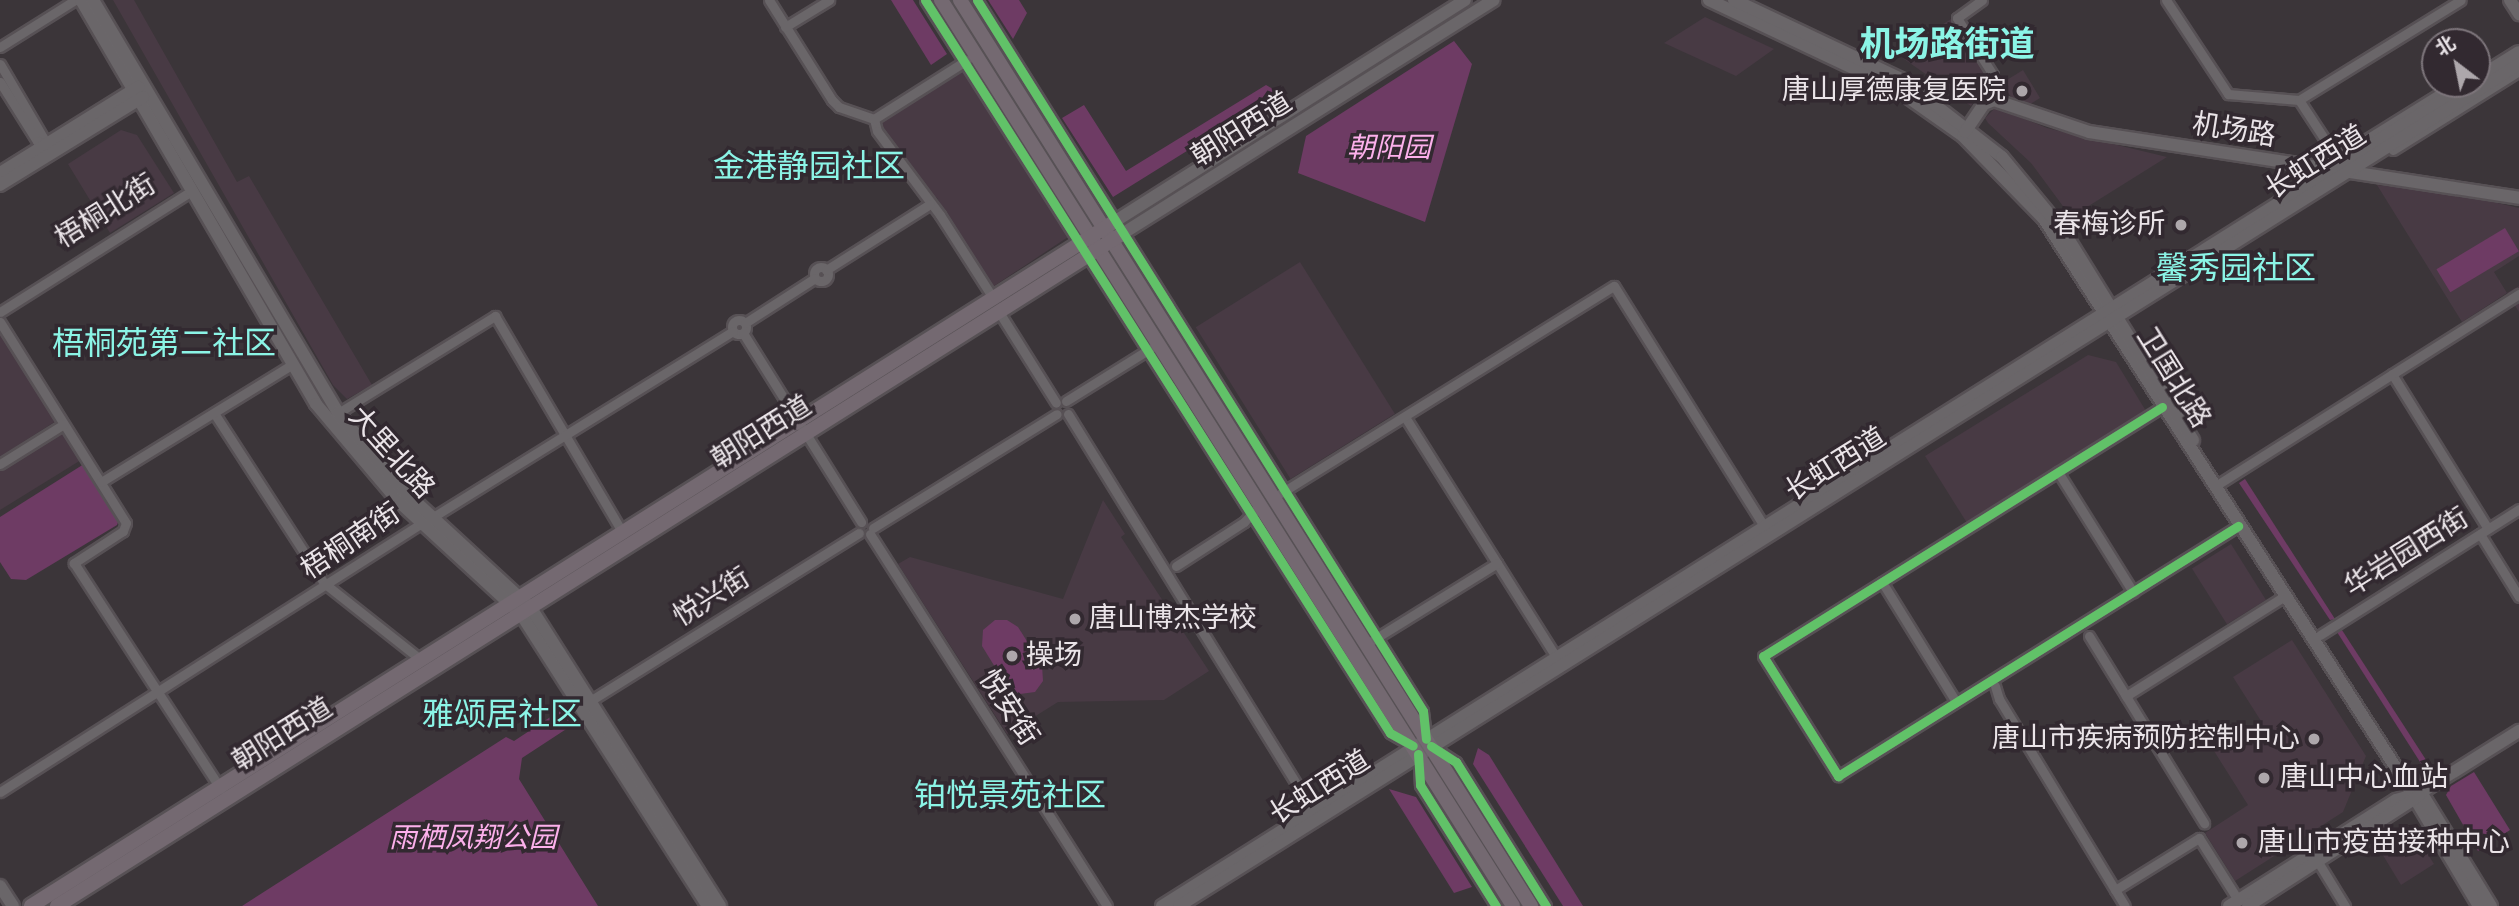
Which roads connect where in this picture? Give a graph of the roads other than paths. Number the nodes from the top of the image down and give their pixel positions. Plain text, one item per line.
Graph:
1 (78, 0) edge
2 (93, 0) edge
3 (769, 0) edge
4 (829, 0) edge
5 (925, 0) edge
6 (941, 0) edge
7 (960, 0) edge
8 (977, 0) edge
9 (1465, 0) edge
10 (1493, 0) edge
11 (1709, 0) edge
12 (1734, 0) edge
13 (1982, 0) edge
14 (2166, 0) edge
15 (2461, 0) edge
16 (2510, 0) edge
17 (2519, 14) edge
18 (786, 27) junction
19 (2519, 46) edge
20 (0, 47) edge
21 (2519, 52) edge
22 (970, 58) junction
23 (2491, 63) edge
24 (0, 64) edge
25 (2519, 65) edge
26 (2491, 69) edge
27 (2519, 71) edge
28 (0, 82) edge
29 (140, 93) junction
30 (2433, 98) edge
31 (2444, 98) edge
32 (2299, 100) junction
33 (1983, 104) junction
34 (873, 119) junction
35 (1965, 131) junction
36 (47, 144) junction
37 (2337, 158) junction
38 (2323, 170) junction
39 (0, 173) edge
40 (2350, 173) junction
41 (0, 185) edge
42 (190, 192) junction
43 (2519, 198) edge
44 (930, 204) junction
45 (1113, 231) junction
46 (1089, 246) junction
47 (2518, 296) edge
48 (0, 306) edge
49 (998, 307) junction
50 (0, 312) edge
51 (2110, 316) junction
52 (0, 323) edge
53 (744, 328) junction
54 (1151, 349) junction
55 (293, 364) junction
56 (2392, 374) junction
57 (2162, 407) junction
58 (1062, 408) junction
59 (214, 412) junction
60 (338, 414) junction
61 (1405, 417) junction
62 (799, 420) junction
63 (64, 424) junction
64 (567, 434) junction
65 (806, 434) junction
66 (0, 464) edge
67 (2057, 472) junction
68 (102, 482) junction
69 (2220, 483) junction
70 (1267, 501) junction
71 (2519, 509) edge
72 (428, 520) junction
73 (2238, 526) junction
74 (867, 530) junction
75 (1767, 531) junction
76 (622, 532) junction
77 (2484, 532) junction
78 (1160, 563) junction
79 (1497, 563) junction
80 (1176, 566) junction
81 (1171, 581) junction
82 (1882, 582) junction
83 (326, 585) junction
84 (2133, 592) junction
85 (2285, 596) junction
86 (2519, 597) edge
87 (515, 599) junction
88 (526, 611) junction
89 (2320, 635) junction
90 (2090, 636) dead end
91 (1371, 641) junction
92 (1556, 657) junction
93 (421, 660) junction
94 (1995, 686) dead end
95 (157, 691) junction
96 (2126, 696) junction
97 (590, 701) junction
98 (1956, 702) junction
99 (2519, 731) edge
100 (1422, 746) junction
101 (0, 790) edge
102 (224, 794) junction
103 (2416, 796) junction
104 (1312, 809) junction
105 (2204, 823) dead end
106 (2318, 862) junction
107 (1494, 877) junction
108 (1479, 879) junction
109 (0, 886) edge
110 (2115, 890) junction
111 (2238, 904) edge
112 (2473, 904) edge
113 (13, 906) edge
114 (31, 906) edge
115 (57, 906) edge
116 (708, 906) edge
117 (720, 906) edge
118 (1105, 906) edge
119 (1162, 906) edge
120 (1179, 906) edge
121 (1496, 906) edge
122 (1513, 906) edge
123 (1531, 906) edge
124 (1546, 906) edge
125 (2125, 906) edge
126 (2345, 906) edge
127 (2491, 906) edge

1 - 20 street
1 - 29 main road, 大里北路
2 - 29 main road, 大里北路
3 - 18 street
4 - 18 street
5 - 22 street
6 - 22 main road
7 - 45 main road
8 - 45 street
9 - 45 main road, 朝阳西道
10 - 45 main road, 朝阳西道
11 - 35 main road, 卫国北路
12 - 35 main road, 卫国北路
13 - 33 street
14 - 32 street
15 - 32 street
16 - 17 main road
18 - 34 street
19 - 23 street
21 - 26 main road
22 - 34 street
22 - 46 main road
24 - 36 street
25 - 40 main road, 长虹西道
27 - 40 street
28 - 36 street
29 - 36 main road
29 - 41 main road
29 - 42 main road, 大里北路
29 - 60 main road, 大里北路
30 - 37 street
31 - 38 main road, 长虹西道
32 - 37 street
33 - 35 main road
33 - 38 main road, 机场路
34 - 44 street
35 - 51 main road, 卫国北路
36 - 39 main road
37 - 38 street
38 - 40 main road, 机场路
38 - 51 main road, 长虹西道
40 - 43 main road, 机场路
40 - 51 main road, 长虹西道
42 - 48 street, 梧桐北街
42 - 50 street, 梧桐北街
42 - 55 main road, 大里北路
44 - 49 street
44 - 53 street
45 - 46 main road, 朝阳西道
45 - 70 main road
46 - 49 main road, 朝阳西道
46 - 54 main road
47 - 56 street
49 - 58 street
49 - 62 main road, 朝阳西道
49 - 65 main road, 朝阳西道
51 - 57 main road, 卫国北路
51 - 69 main road, 卫国北路
51 - 75 main road, 长虹西道
52 - 63 street
53 - 62 street, 悦安街
53 - 64 street, 梧桐南街
54 - 58 street, 悦兴街
54 - 70 main road
55 - 59 street
55 - 72 main road, 大里北路
56 - 69 street
56 - 77 street
57 - 67 street
57 - 73 main road, 卫国北路
58 - 74 street, 悦兴街
58 - 78 street
59 - 68 street
59 - 83 street
60 - 64 street
60 - 72 main road, 大里北路
61 - 70 street
61 - 75 street
61 - 79 street
62 - 65 street, 悦安街
62 - 76 main road, 朝阳西道
63 - 66 street
63 - 68 street
64 - 72 street, 梧桐南街
64 - 76 street
65 - 74 street, 悦安街
65 - 88 main road, 朝阳西道
67 - 82 street
67 - 84 street
68 - 95 street
69 - 89 main road, 卫国北路
70 - 80 street
70 - 91 main road
70 - 100 main road
71 - 77 street, 华岩园西街
72 - 83 street, 梧桐南街
72 - 87 main road, 大里北路
73 - 84 street
73 - 85 main road, 卫国北路
74 - 97 street, 悦兴街
74 - 118 street, 悦安街
75 - 92 main road, 长虹西道
75 - 100 main road, 长虹西道
76 - 87 main road, 朝阳西道
77 - 86 street
77 - 89 street, 华岩园西街
78 - 80 street
78 - 81 street
79 - 91 street
79 - 92 street
80 - 81 street
81 - 104 street
82 - 98 street
82 - 98 street
83 - 93 street
83 - 95 street, 梧桐南街
84 - 98 street
85 - 96 street
85 - 103 main road, 卫国北路
87 - 88 main road, 大里北路
87 - 93 main road, 朝阳西道
88 - 97 main road, 大里北路
88 - 102 main road, 朝阳西道
88 - 116 main road, 大里北路
89 - 103 main road, 卫国北路
90 - 96 street
91 - 100 main road
92 - 100 main road, 长虹西道
93 - 102 main road, 朝阳西道
94 - 110 street
95 - 101 street, 梧桐南街
95 - 102 street
96 - 105 street
97 - 117 main road, 大里北路
99 - 103 main road
100 - 104 main road, 长虹西道
100 - 107 main road
100 - 108 street
100 - 120 main road, 长虹西道
100 - 123 main road
100 - 124 street
102 - 114 main road, 朝阳西道
102 - 115 main road, 朝阳西道
103 - 106 main road
103 - 111 main road
103 - 112 main road, 卫国北路
103 - 127 main road, 卫国北路
104 - 119 main road, 长虹西道
106 - 111 main road
106 - 126 street
107 - 108 street
107 - 122 main road
108 - 121 street
109 - 113 main road
110 - 111 street
110 - 125 street

